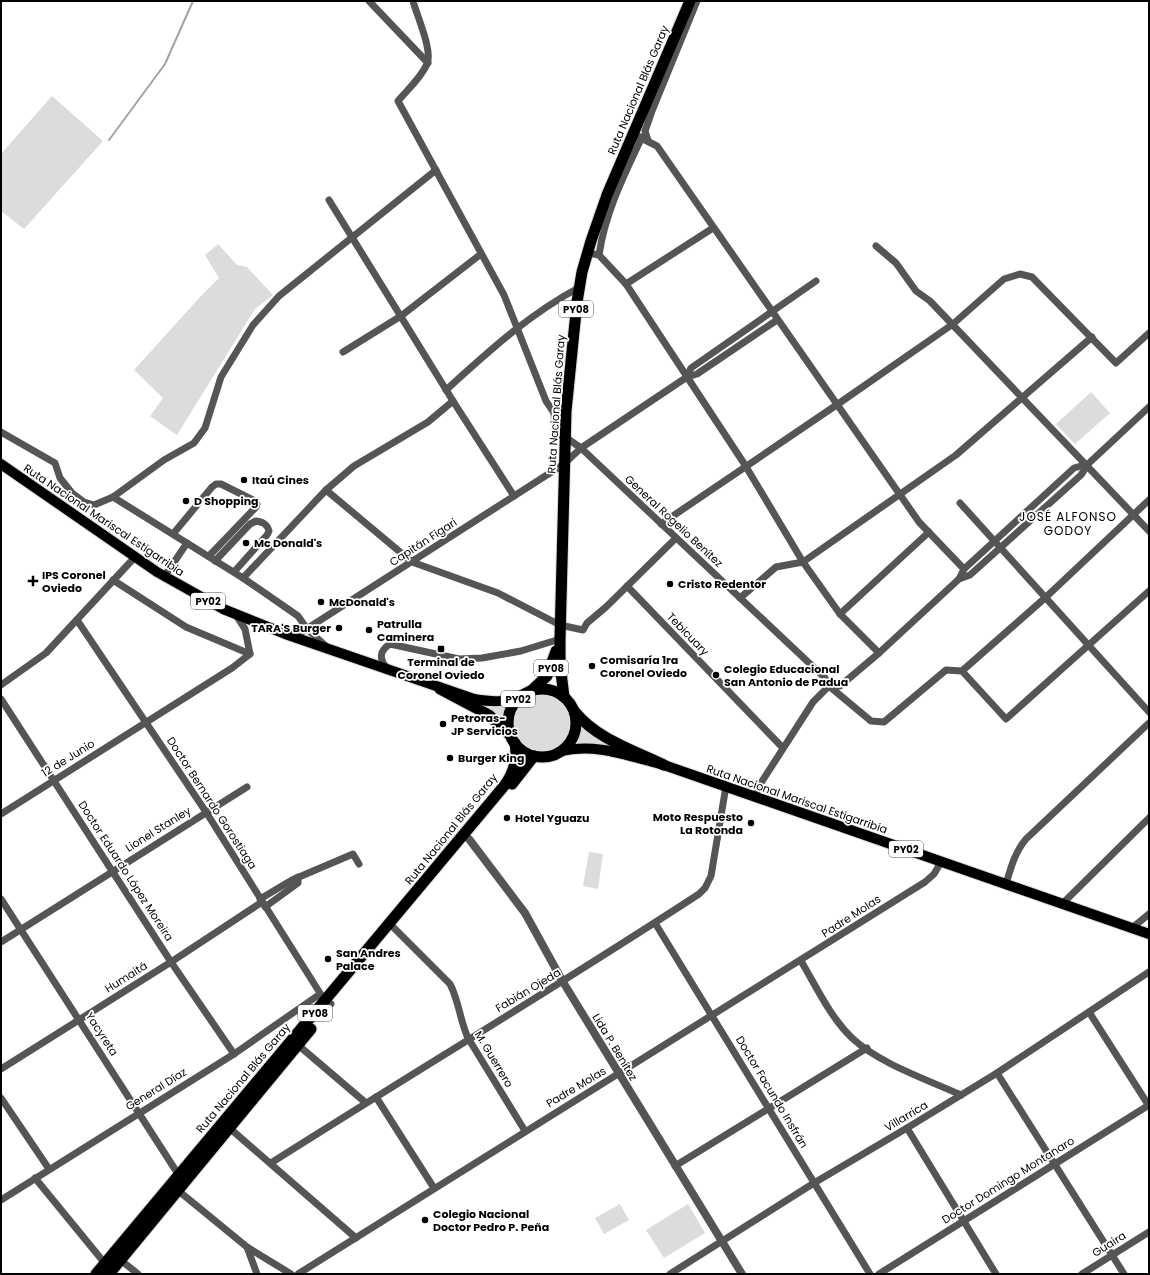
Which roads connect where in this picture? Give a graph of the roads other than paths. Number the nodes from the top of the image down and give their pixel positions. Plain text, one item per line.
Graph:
1 (369, 1) edge
2 (413, 1) edge
3 (690, 1) edge
4 (697, 1) edge
5 (428, 63) junction
6 (641, 137) junction
7 (436, 170) junction
8 (329, 200) dead end
9 (713, 228) junction
10 (352, 237) junction
11 (876, 246) dead end
12 (588, 253) junction
13 (481, 254) junction
14 (599, 255) junction
15 (816, 281) dead end
16 (626, 284) junction
17 (580, 287) junction
18 (771, 311) junction
19 (401, 316) junction
20 (777, 320) junction
21 (952, 324) junction
22 (516, 327) junction
23 (1149, 333) edge
24 (1092, 337) junction
25 (343, 352) dead end
26 (687, 377) junction
27 (446, 390) junction
28 (1023, 397) junction
29 (453, 401) junction
30 (838, 404) junction
31 (1149, 407) edge
32 (1, 432) edge
33 (565, 437) junction
34 (581, 448) junction
35 (1, 464) edge
36 (564, 464) junction
37 (1088, 464) junction
38 (745, 466) junction
39 (326, 490) junction
40 (900, 494) junction
41 (514, 496) junction
42 (113, 497) junction
43 (1149, 500) edge
44 (960, 503) dead end
45 (1134, 514) junction
46 (661, 524) junction
47 (1149, 530) edge
48 (929, 532) junction
49 (172, 534) junction
50 (676, 538) junction
51 (995, 542) junction
52 (187, 543) junction
53 (1001, 548) junction
54 (135, 556) junction
55 (208, 556) junction
56 (215, 561) junction
57 (412, 562) junction
58 (803, 562) junction
59 (964, 569) junction
60 (234, 572) junction
61 (164, 577) junction
62 (243, 578) junction
63 (959, 579) junction
64 (113, 580) junction
65 (627, 586) junction
66 (1149, 591) edge
67 (740, 598) junction
68 (1045, 598) junction
69 (840, 614) junction
70 (236, 615) junction
71 (77, 620) junction
72 (560, 625) junction
73 (307, 629) junction
74 (294, 637) junction
75 (560, 639) junction
76 (1088, 646) junction
77 (330, 649) junction
78 (879, 653) junction
79 (250, 654) junction
80 (387, 668) junction
81 (962, 671) junction
82 (1, 685) edge
83 (829, 686) junction
84 (440, 689) junction
85 (529, 692) junction
86 (564, 697) junction
87 (1, 699) edge
88 (575, 712) junction
89 (1149, 712) edge
90 (146, 722) junction
91 (1149, 723) edge
92 (513, 740) junction
93 (783, 748) junction
94 (559, 752) junction
95 (534, 756) junction
96 (664, 765) junction
97 (54, 780) junction
98 (726, 786) junction
99 (247, 787) dead end
100 (755, 796) junction
101 (206, 812) junction
102 (1, 814) edge
103 (1149, 818) edge
104 (466, 837) junction
105 (941, 862) junction
106 (359, 864) dead end
107 (112, 871) junction
108 (1006, 884) junction
109 (1, 899) edge
110 (262, 903) junction
111 (1062, 904) junction
112 (1149, 914) edge
113 (655, 923) junction
114 (392, 927) junction
115 (1132, 928) junction
116 (20, 930) junction
117 (1149, 934) edge
118 (1, 942) edge
119 (801, 961) junction
120 (171, 962) junction
121 (1149, 972) edge
122 (563, 982) junction
123 (326, 1000) junction
124 (1089, 1012) junction
125 (713, 1015) junction
126 (80, 1019) junction
127 (468, 1038) junction
128 (298, 1045) junction
129 (867, 1048) junction
130 (234, 1054) junction
131 (1, 1069) edge
132 (996, 1073) junction
133 (619, 1075) junction
134 (961, 1095) junction
135 (376, 1097) junction
136 (1, 1098) edge
137 (366, 1103) junction
138 (1149, 1105) edge
139 (769, 1108) junction
140 (140, 1112) junction
141 (226, 1125) junction
142 (908, 1128) junction
143 (525, 1131) junction
144 (271, 1163) junction
145 (1054, 1164) junction
146 (675, 1166) junction
147 (49, 1169) junction
148 (182, 1177) junction
149 (35, 1178) junction
150 (814, 1183) junction
151 (174, 1187) junction
152 (434, 1188) junction
153 (1, 1200) edge
154 (964, 1221) junction
155 (1149, 1232) edge
156 (356, 1238) junction
157 (722, 1241) junction
158 (248, 1247) junction
159 (1112, 1255) junction
160 (117, 1257) junction
161 (108, 1269) edge
162 (96, 1274) edge
163 (138, 1274) edge
164 (257, 1274) edge
165 (291, 1274) edge
166 (298, 1274) edge
167 (670, 1274) edge
168 (742, 1274) edge
169 (870, 1274) edge
170 (880, 1274) edge
171 (996, 1274) edge
172 (1082, 1274) edge
173 (1124, 1274) edge

1 - 5 street
2 - 5 street
3 - 6 highway, Ruta Nacional Blás Garay / PY08
4 - 6 street
5 - 7 street
6 - 9 street
6 - 12 highway, Ruta Nacional Blás Garay / PY08
6 - 14 street
7 - 10 street
7 - 13 street
8 - 10 street
9 - 16 street
9 - 18 street
10 - 19 street
10 - 42 street
11 - 21 street
12 - 14 street
12 - 17 highway, Ruta Nacional Blás Garay / PY08
13 - 19 street
13 - 22 street
14 - 16 street
15 - 18 street
16 - 26 street
17 - 22 street
17 - 33 highway, Ruta Nacional Blás Garay / PY08
18 - 20 street
18 - 26 street
19 - 25 street
19 - 27 street
20 - 26 street
20 - 30 street
21 - 24 street
21 - 28 street
21 - 30 street
22 - 27 street
22 - 33 street, General Rogelio Benítez
23 - 24 street
24 - 28 street
26 - 34 street, Capitán Figari
26 - 38 street
27 - 29 street
28 - 37 street
28 - 40 street
29 - 39 street
29 - 41 street
30 - 38 street
30 - 40 street
31 - 37 street
32 - 42 street
33 - 34 street, General Rogelio Benítez
33 - 36 highway, Ruta Nacional Blás Garay / PY08
34 - 36 street, Capitán Figari
34 - 46 street, General Rogelio Benítez
35 - 54 main road, Ruta Nacional Mariscal Estigarribia / PY02
36 - 41 street, Capitán Figari
36 - 72 highway, Ruta Nacional Blás Garay / PY08
37 - 45 street
37 - 51 street
37 - 53 street
38 - 46 street
38 - 58 street
39 - 57 street
39 - 62 street
40 - 48 street
40 - 58 street
41 - 57 street, Capitán Figari
42 - 49 street
43 - 45 street
44 - 51 street
45 - 47 street
45 - 68 street
46 - 50 street, General Rogelio Benítez
48 - 59 street
48 - 69 street
49 - 52 street
49 - 55 street
50 - 65 street
50 - 67 street, General Rogelio Benítez
51 - 53 street
51 - 59 street
52 - 55 street
52 - 61 street
53 - 63 street
53 - 68 street
54 - 61 main road, Ruta Nacional Mariscal Estigarribia / PY02
54 - 64 street
55 - 56 street
56 - 60 street
56 - 60 street
57 - 72 street
57 - 73 street, Capitán Figari
58 - 67 street
58 - 69 street
59 - 63 street
60 - 62 street
61 - 70 main road, Ruta Nacional Mariscal Estigarribia / PY02
62 - 73 street
63 - 78 street
64 - 71 street
64 - 79 street
65 - 72 street
65 - 93 street, Tebicuary
66 - 76 street
67 - 83 street, General Rogelio Benítez
68 - 76 street
68 - 81 street
69 - 78 street
70 - 74 main road, Ruta Nacional Mariscal Estigarribia / PY02
70 - 79 street
71 - 82 street
71 - 90 street, Doctor Bernardo Gorostiaga
72 - 75 highway, Ruta Nacional Blás Garay / PY08
73 - 74 street, Capitán Figari
73 - 77 street
74 - 77 main road, Ruta Nacional Mariscal Estigarribia / PY02
75 - 80 street
75 - 85 highway, Ruta Nacional Blás Garay / PY08
75 - 86 highway, Ruta Nacional Blás Garay / PY08
76 - 81 street
76 - 89 street
77 - 80 main road, Ruta Nacional Mariscal Estigarribia / PY02
78 - 83 street
79 - 90 street, 12 de Junio
80 - 84 main road, Ruta Nacional Mariscal Estigarribia / PY02
81 - 83 street, General Rogelio Benítez
83 - 93 street
84 - 85 main road, PY02
84 - 92 highway, PY02
85 - 86 highway, PY02
85 - 92 highway, PY02
86 - 88 highway, PY02
87 - 97 street, Doctor Eduardo López Moreira
88 - 94 highway
88 - 96 highway, PY02
90 - 97 street, 12 de Junio
90 - 101 street, Doctor Bernardo Gorostiaga
91 - 108 street
92 - 95 highway, PY02
92 - 104 highway, Ruta Nacional Blás Garay / PY08
93 - 100 street
94 - 95 highway, PY02
94 - 96 main road, PY02
95 - 104 highway, Ruta Nacional Blás Garay / PY08
96 - 98 main road, Ruta Nacional Mariscal Estigarribia / PY02
97 - 102 street, 12 de Junio
97 - 107 street, Doctor Eduardo López Moreira
98 - 100 main road, Ruta Nacional Mariscal Estigarribia / PY02
98 - 113 street, Fabián Ojeda
99 - 101 street, Lionel Stanley
100 - 105 main road, Ruta Nacional Mariscal Estigarribia / PY02
101 - 107 street, Lionel Stanley
101 - 110 street, Doctor Bernardo Gorostiaga
103 - 111 street
104 - 114 highway, Ruta Nacional Blás Garay / PY08
104 - 122 street, Lida P. Benítez
105 - 108 main road, Ruta Nacional Mariscal Estigarribia / PY02
105 - 119 street, Padre Molas
106 - 110 street, Humaitá
107 - 116 street, Lionel Stanley
107 - 120 street, Doctor Eduardo López Moreira
108 - 111 main road, Ruta Nacional Mariscal Estigarribia / PY02
109 - 116 street, Yacyreta
110 - 120 street, Humaitá
110 - 123 street, Doctor Bernardo Gorostiaga
111 - 115 main road, Ruta Nacional Mariscal Estigarribia / PY02
112 - 115 street
113 - 122 street, Fabián Ojeda
113 - 125 street, Doctor Facundo Insfrán
114 - 123 highway, Ruta Nacional Blás Garay / PY08
114 - 127 street, M. Guerrero
115 - 117 main road, Ruta Nacional Mariscal Estigarribia / PY02
116 - 118 street, Lionel Stanley
116 - 126 street, Yacyreta
119 - 125 street, Padre Molas
119 - 129 street
120 - 126 street, Humaitá
120 - 130 street, Doctor Eduardo López Moreira
121 - 124 street, Villarrica
122 - 127 street, Fabián Ojeda
122 - 133 street, Lida P. Benítez
123 - 128 highway, Ruta Nacional Blás Garay / PY08
123 - 130 street, General Díaz
123 - 141 highway, Ruta Nacional Blás Garay / PY08
124 - 132 street, Villarrica
124 - 138 street
125 - 133 street, Padre Molas
125 - 139 street, Doctor Facundo Insfrán
126 - 131 street, Humaitá
126 - 140 street, Yacyreta
127 - 135 street, Fabián Ojeda
127 - 143 street, M. Guerrero
128 - 137 street
128 - 141 highway, Ruta Nacional Blás Garay / PY08
129 - 134 street
129 - 139 street
130 - 140 street, General Díaz
132 - 134 street, Villarrica
132 - 145 street
133 - 143 street, Padre Molas
133 - 146 street, Lida P. Benítez
134 - 142 street, Villarrica
135 - 137 street, Fabián Ojeda
135 - 152 street
136 - 147 street
137 - 144 street, Fabián Ojeda
138 - 145 street, Doctor Domingo Montanaro
139 - 146 street
139 - 150 street, Doctor Facundo Insfrán
140 - 147 street, General Díaz
140 - 148 street, Yacyreta
141 - 144 street
141 - 148 highway, Ruta Nacional Blás Garay / PY08
142 - 150 street, Villarrica
142 - 154 street
143 - 152 street, Padre Molas
144 - 156 street
145 - 154 street, Doctor Domingo Montanaro
145 - 159 street
146 - 157 street, Lida P. Benítez
147 - 149 street, General Díaz
148 - 151 highway, Ruta Nacional Blás Garay / PY08
149 - 153 street, General Díaz
149 - 161 street
150 - 157 street, Villarrica
150 - 169 street, Doctor Facundo Insfrán
151 - 158 street
151 - 160 highway, Ruta Nacional Blás Garay / PY08
152 - 156 street, Padre Molas
154 - 170 street, Doctor Domingo Montanaro
154 - 171 street
155 - 159 street, Guaira
156 - 166 street, Padre Molas
157 - 167 street, Villarrica
157 - 168 street, Lida P. Benítez
158 - 164 street
158 - 165 street
159 - 172 street, Guaira
159 - 173 street
160 - 161 highway, Ruta Nacional Blás Garay / PY08
160 - 163 street
161 - 162 highway, Ruta Nacional Blás Garay / PY08

